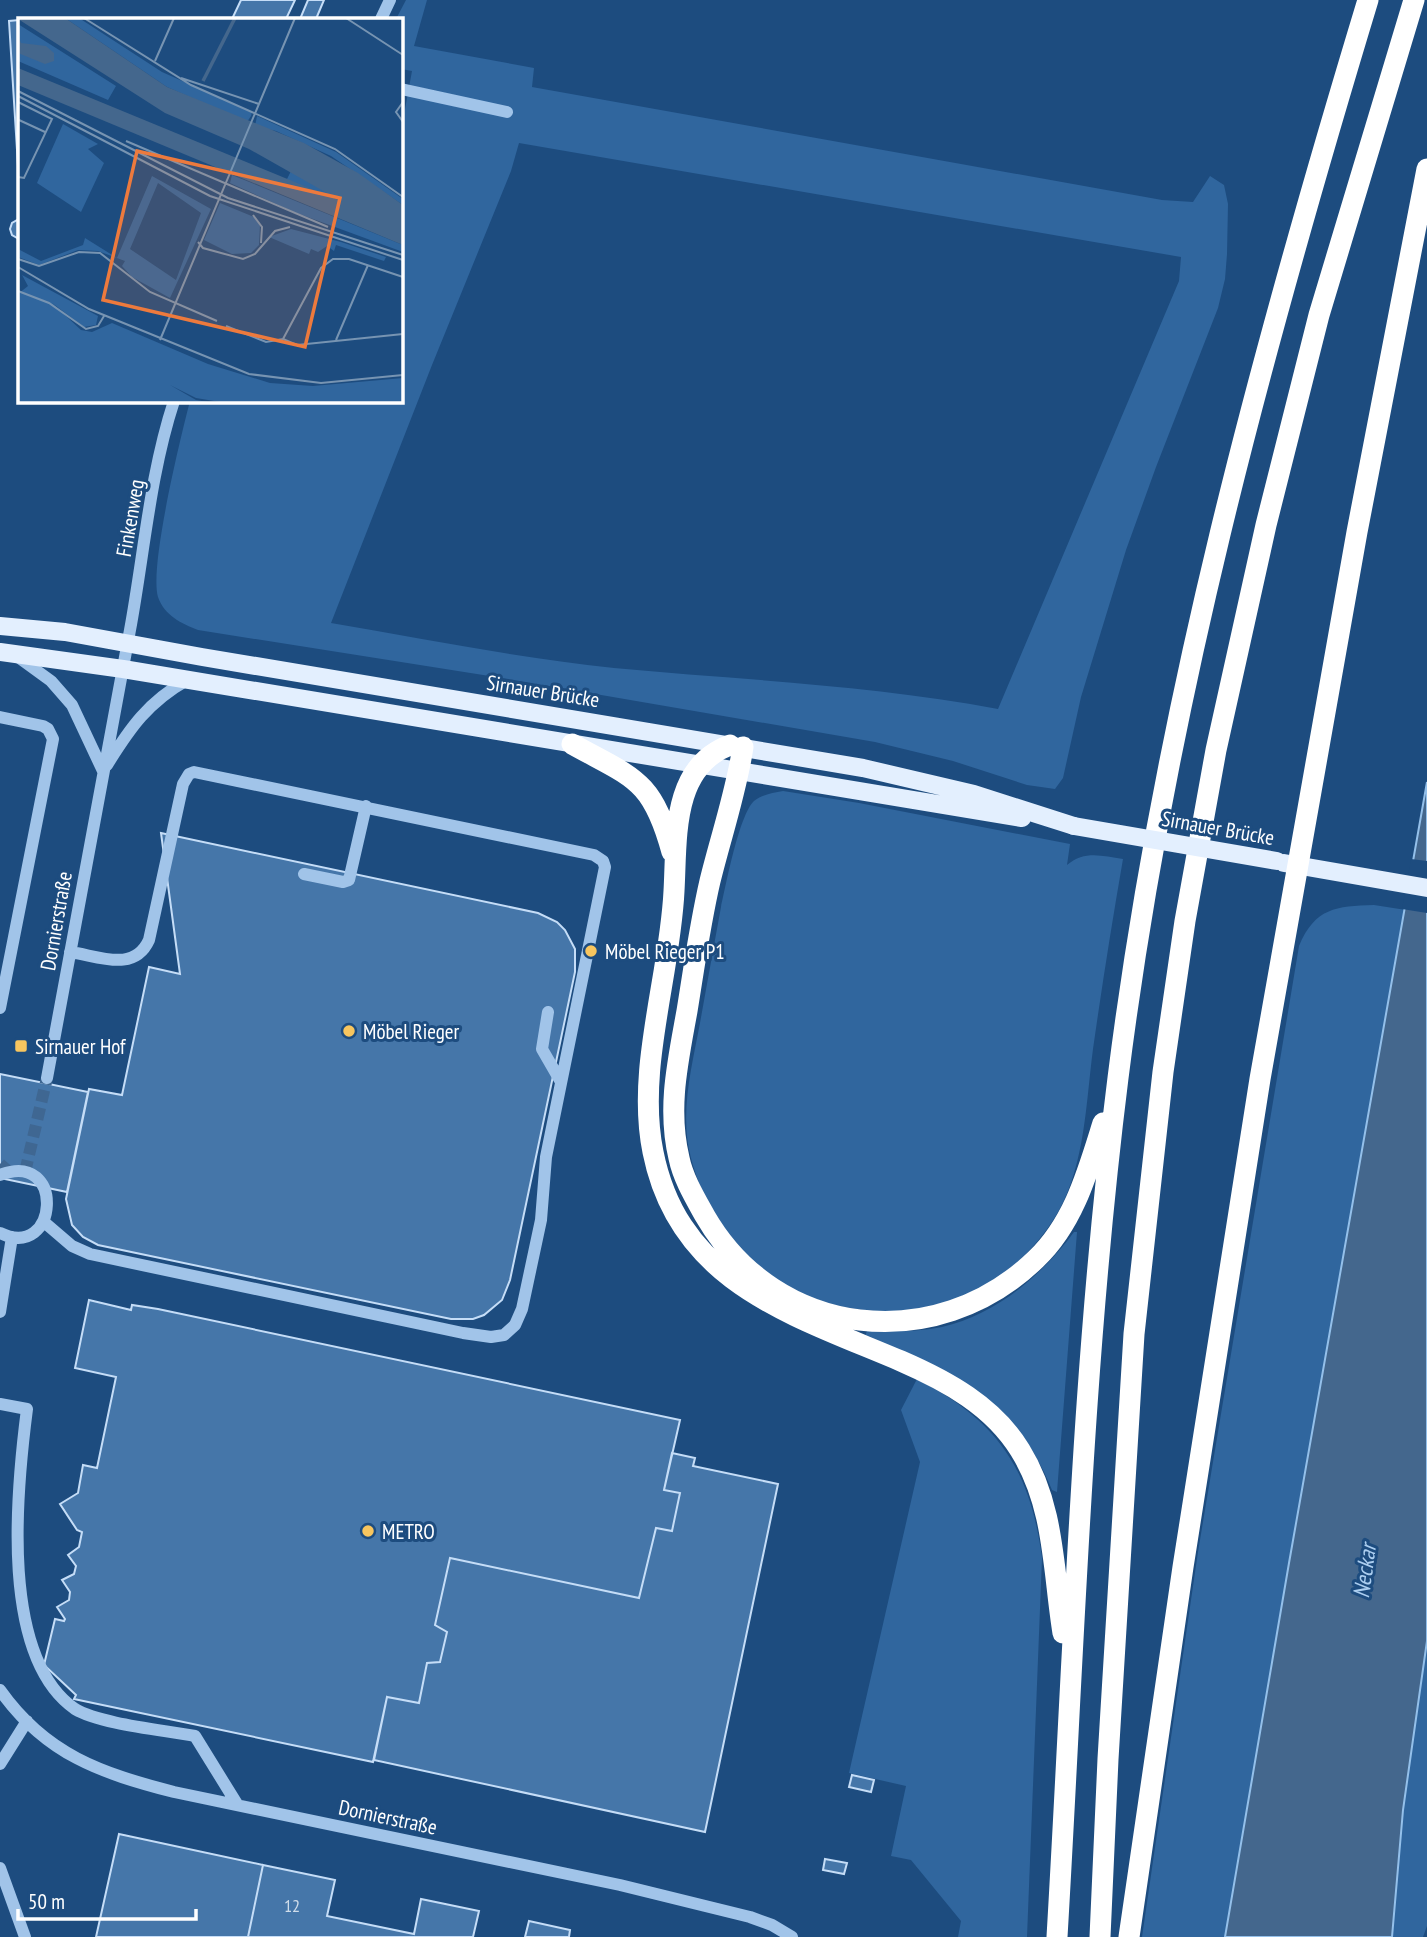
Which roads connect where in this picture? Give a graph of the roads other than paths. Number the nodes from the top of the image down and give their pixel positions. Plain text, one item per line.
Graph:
1 (390, 0) edge
2 (1368, 0) edge
3 (1414, 0) edge
4 (381, 18) edge
5 (402, 89) edge
6 (507, 112) dead end
7 (1427, 169) edge
8 (174, 402) edge
9 (0, 626) edge
10 (128, 644) junction
11 (6, 653) edge
12 (123, 670) junction
13 (187, 680) junction
14 (0, 717) edge
15 (572, 744) junction
16 (737, 746) junction
17 (700, 764) junction
18 (739, 771) junction
19 (103, 772) junction
20 (366, 806) junction
21 (1074, 826) junction
22 (1299, 865) junction
23 (676, 866) junction
24 (304, 874) dead end
25 (1427, 888) edge
26 (70, 951) junction
27 (0, 1008) edge
28 (548, 1013) dead end
29 (1118, 1074) junction
30 (47, 1078) tunnel mouth
31 (561, 1082) junction
32 (0, 1175) tunnel mouth
33 (44, 1222) junction
34 (6, 1235) edge
35 (0, 1312) edge
36 (0, 1404) edge
37 (1069, 1678) junction
38 (0, 1690) edge
39 (27, 1721) junction
40 (0, 1764) edge
41 (237, 1804) junction
42 (0, 1868) edge
43 (25, 1937) edge
44 (792, 1937) edge
45 (1057, 1937) edge
46 (1100, 1937) edge
47 (1129, 1937) edge

1 - 4 street
2 - 29 highway
3 - 46 highway
5 - 6 street
7 - 22 highway
8 - 10 street, Finkenweg
9 - 10 main road, Sirnauer Brücke
10 - 12 street, Dornierstraße
10 - 16 main road, Sirnauer Brücke
11 - 12 main road, Sirnauer Brücke
11 - 19 street
12 - 13 main road, Sirnauer Brücke
12 - 19 street, Dornierstraße
13 - 15 main road, Sirnauer Brücke
13 - 19 street, Dornierstraße
14 - 27 street
15 - 17 main road, Sirnauer Brücke
15 - 23 highway
16 - 17 highway
16 - 18 highway
16 - 21 main road, Sirnauer Brücke
17 - 18 main road, Sirnauer Brücke
17 - 23 highway
18 - 21 main road, Sirnauer Brücke
18 - 29 highway
19 - 26 street, Dornierstraße
20 - 24 street
20 - 26 street
20 - 31 street
21 - 22 main road, Sirnauer Brücke, bridge
22 - 25 main road, Sirnauer Brücke
22 - 47 highway
23 - 37 highway
26 - 30 street, Dornierstraße
28 - 31 street
29 - 37 highway
31 - 33 street
32 - 33 street
33 - 34 street
34 - 35 street
36 - 41 street
37 - 45 highway
38 - 39 street, Dornierstraße
39 - 40 street
39 - 41 street, Dornierstraße
41 - 44 street, Dornierstraße
42 - 43 street

